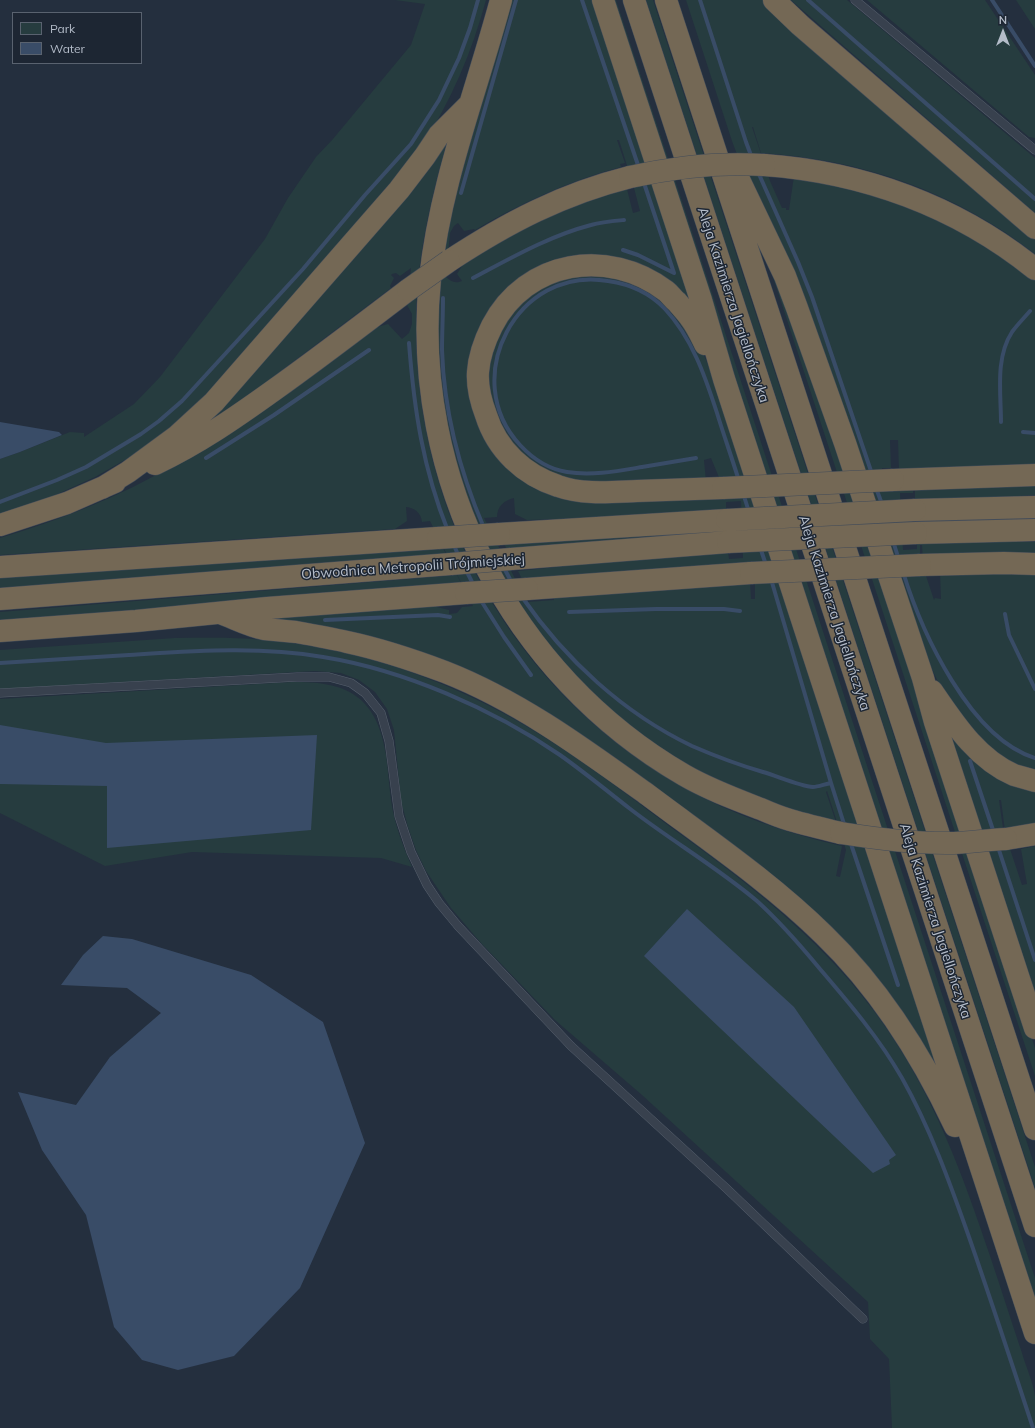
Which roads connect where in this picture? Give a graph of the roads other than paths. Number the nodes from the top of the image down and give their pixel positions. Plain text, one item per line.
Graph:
1 (501, 0) edge
2 (603, 0) edge
3 (634, 0) edge
4 (666, 0) edge
5 (774, 0) edge
6 (855, 0) edge
7 (693, 83) junction
8 (471, 104) junction
9 (1035, 150) edge
10 (1035, 228) edge
11 (1035, 268) edge
12 (724, 379) junction
13 (1035, 475) edge
14 (102, 488) junction
15 (1035, 507) edge
16 (0, 525) edge
17 (1035, 530) edge
18 (1035, 564) edge
19 (0, 567) edge
20 (0, 599) edge
21 (220, 613) junction
22 (0, 631) edge
23 (923, 678) junction
24 (0, 693) edge
25 (1035, 781) edge
26 (1035, 834) edge
27 (1035, 1028) edge
28 (1035, 1129) edge
29 (992, 1203) junction
30 (1035, 1226) edge
31 (864, 1319) dead end
32 (1035, 1333) edge

1 - 8 highway
2 - 12 highway
3 - 30 highway, Aleja Kazimierza Jagiellończyka
4 - 7 highway
5 - 10 highway
6 - 9 lane
7 - 23 highway
7 - 28 highway
8 - 14 highway
8 - 26 highway, bridge
11 - 14 highway, bridge
12 - 13 highway, bridge
12 - 29 highway
14 - 16 highway
15 - 19 highway, Obwodnica Metropolii Trójmiejskiej, bridge
17 - 20 highway, Obwodnica Metropolii Trójmiejskiej, bridge
18 - 21 highway, bridge
21 - 22 highway
21 - 29 highway
23 - 25 highway
23 - 27 highway
24 - 31 lane
29 - 32 highway

